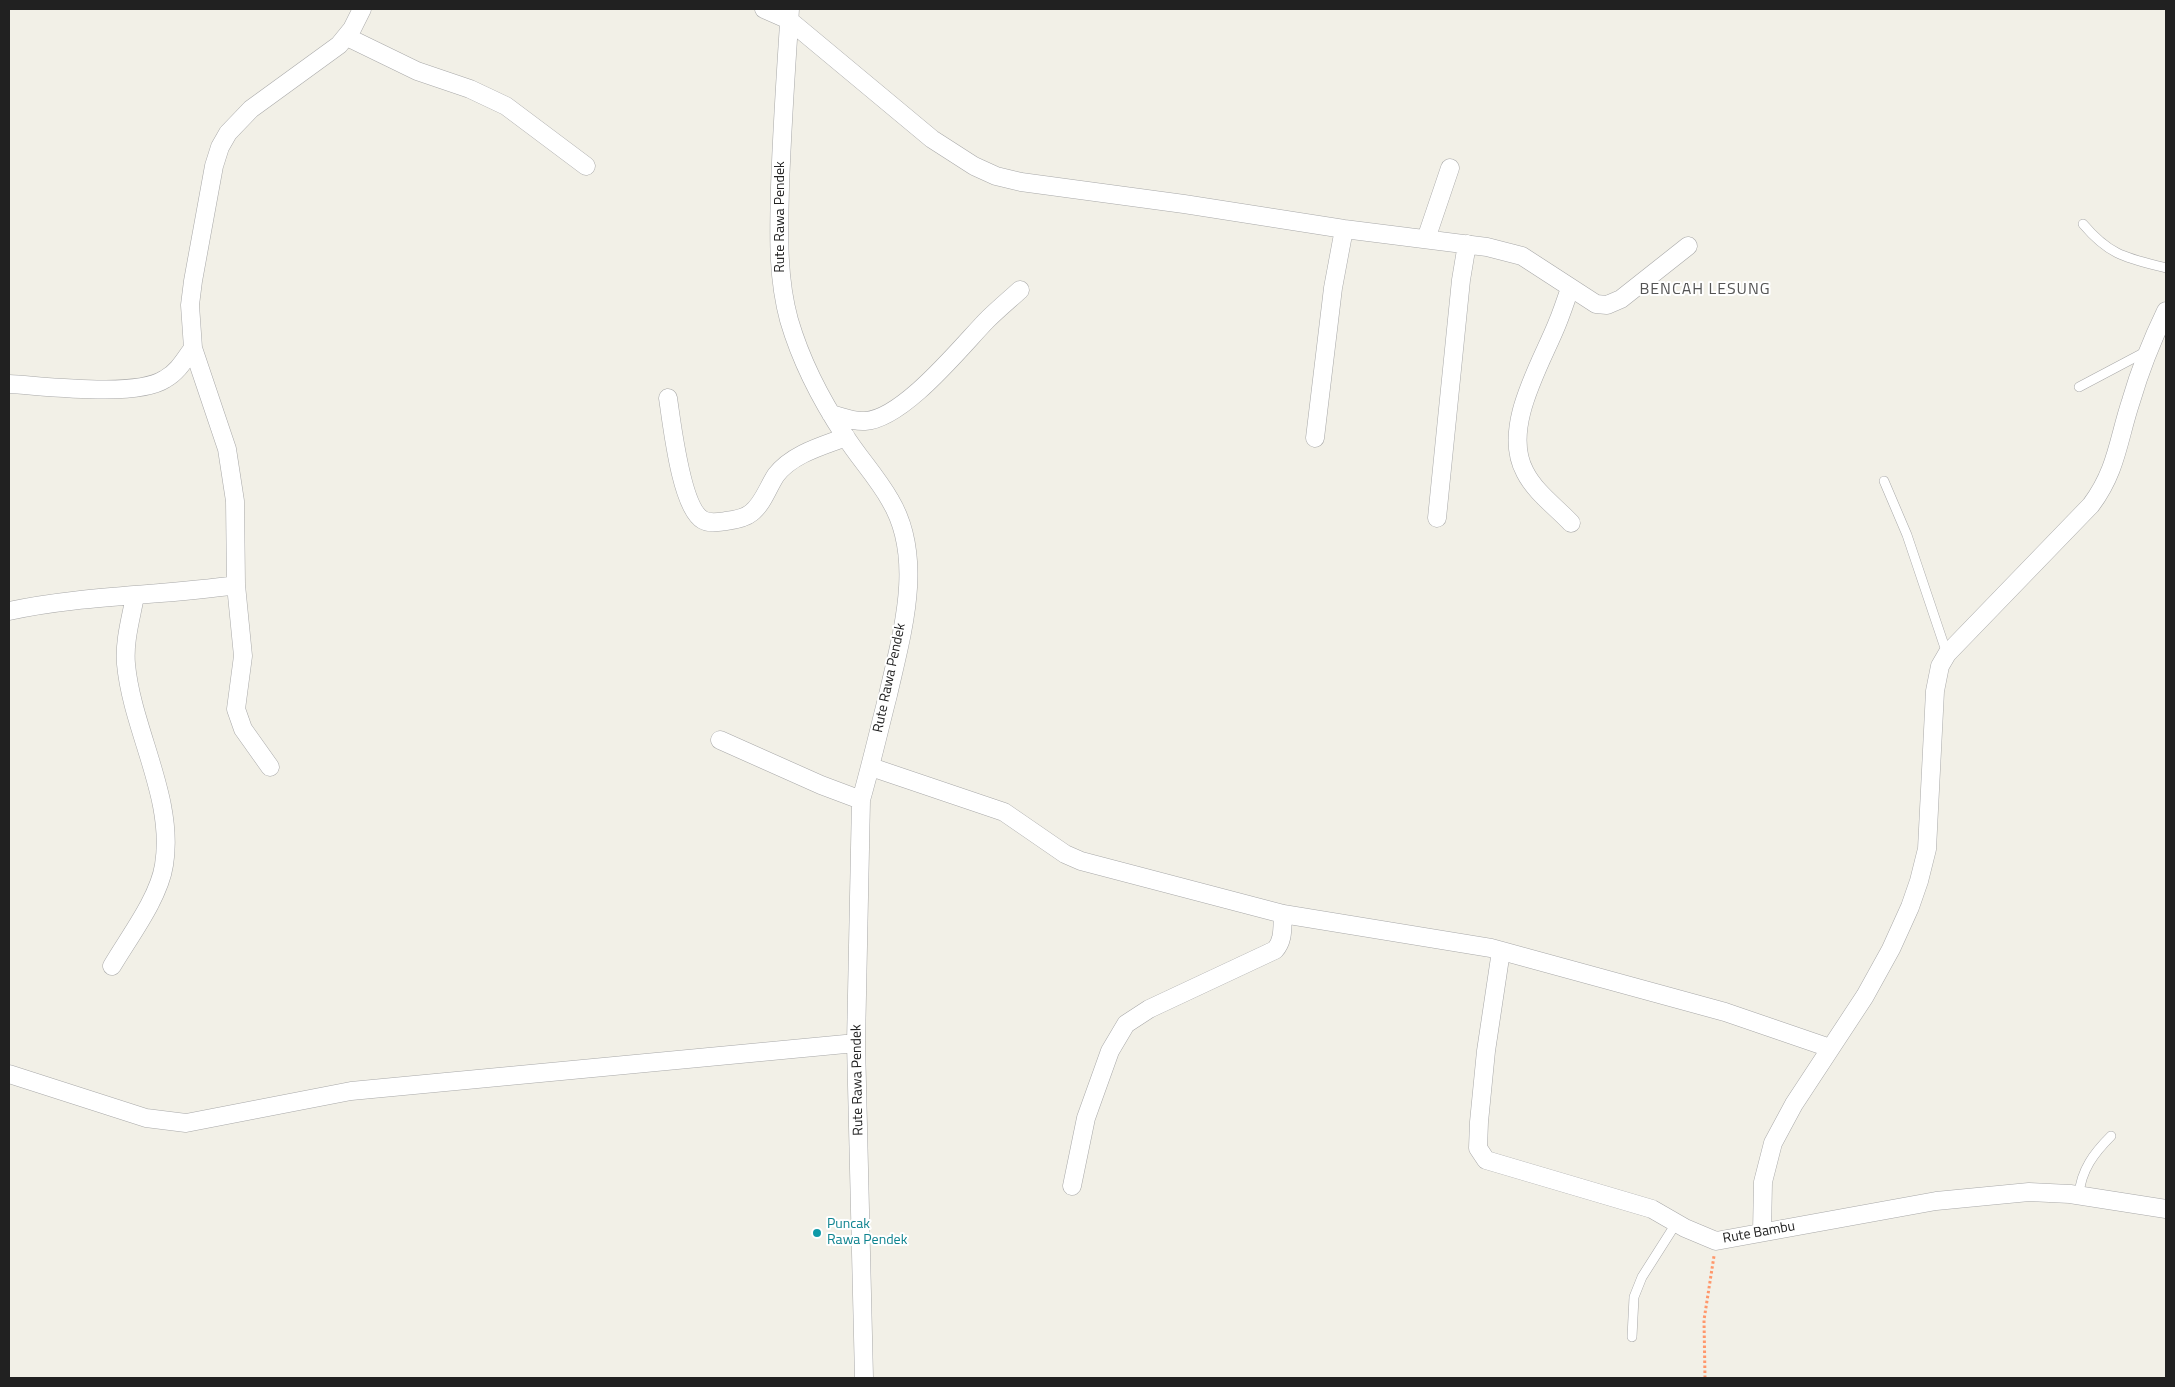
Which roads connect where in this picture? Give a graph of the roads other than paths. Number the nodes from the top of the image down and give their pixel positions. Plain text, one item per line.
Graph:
1 (362, 9) edge
2 (764, 9) edge
3 (790, 15) edge
4 (348, 37) junction
5 (586, 166) dead end
6 (1450, 168) dead end
7 (2083, 224) dead end
8 (1344, 229) junction
9 (1426, 238) junction
10 (1467, 244) junction
11 (1688, 246) dead end
12 (2166, 268) edge
13 (1570, 288) junction
14 (1020, 290) dead end
15 (2166, 311) edge
16 (193, 348) junction
17 (2149, 350) junction
18 (9, 384) edge
19 (2079, 387) dead end
20 (668, 398) dead end
21 (831, 414) junction
22 (846, 437) junction
23 (1315, 438) dead end
24 (1884, 481) dead end
25 (1437, 518) dead end
26 (1571, 523) dead end
27 (236, 585) junction
28 (135, 596) junction
29 (9, 610) edge
30 (1947, 654) junction
31 (720, 740) dead end
32 (270, 767) dead end
33 (871, 767) junction
34 (861, 800) junction
35 (1283, 914) junction
36 (1496, 950) junction
37 (112, 966) dead end
38 (856, 1043) junction
39 (1830, 1048) junction
40 (9, 1074) edge
41 (2111, 1136) dead end
42 (1072, 1186) dead end
43 (2078, 1195) junction
44 (2166, 1209) edge
45 (1677, 1222) junction
46 (1762, 1232) junction
47 (1632, 1337) dead end
48 (864, 1378) edge

1 - 4 street
2 - 3 street
3 - 8 street
3 - 21 street, Rute Rawa Pendek
4 - 5 street
4 - 16 street
6 - 9 street
7 - 12 lane
8 - 9 street
8 - 23 street
9 - 10 street
10 - 13 street
10 - 25 street
11 - 13 street
13 - 26 street
14 - 21 street
15 - 17 street
16 - 18 street
16 - 27 street
17 - 19 lane
17 - 30 street
20 - 22 street
21 - 22 street, Rute Rawa Pendek
22 - 33 street, Rute Rawa Pendek
24 - 30 lane
27 - 28 street
27 - 32 street
28 - 29 street
28 - 37 street
30 - 39 street
31 - 34 street
33 - 34 street, Rute Rawa Pendek
33 - 35 street
34 - 38 street, Rute Rawa Pendek
35 - 36 street
35 - 42 street
36 - 39 street
36 - 45 street, Rute Bambu
38 - 40 street
38 - 48 street, Rute Rawa Pendek
39 - 46 street
41 - 43 lane
43 - 44 street, Rute Bambu
43 - 46 street, Rute Bambu
45 - 46 street, Rute Bambu
45 - 47 lane

